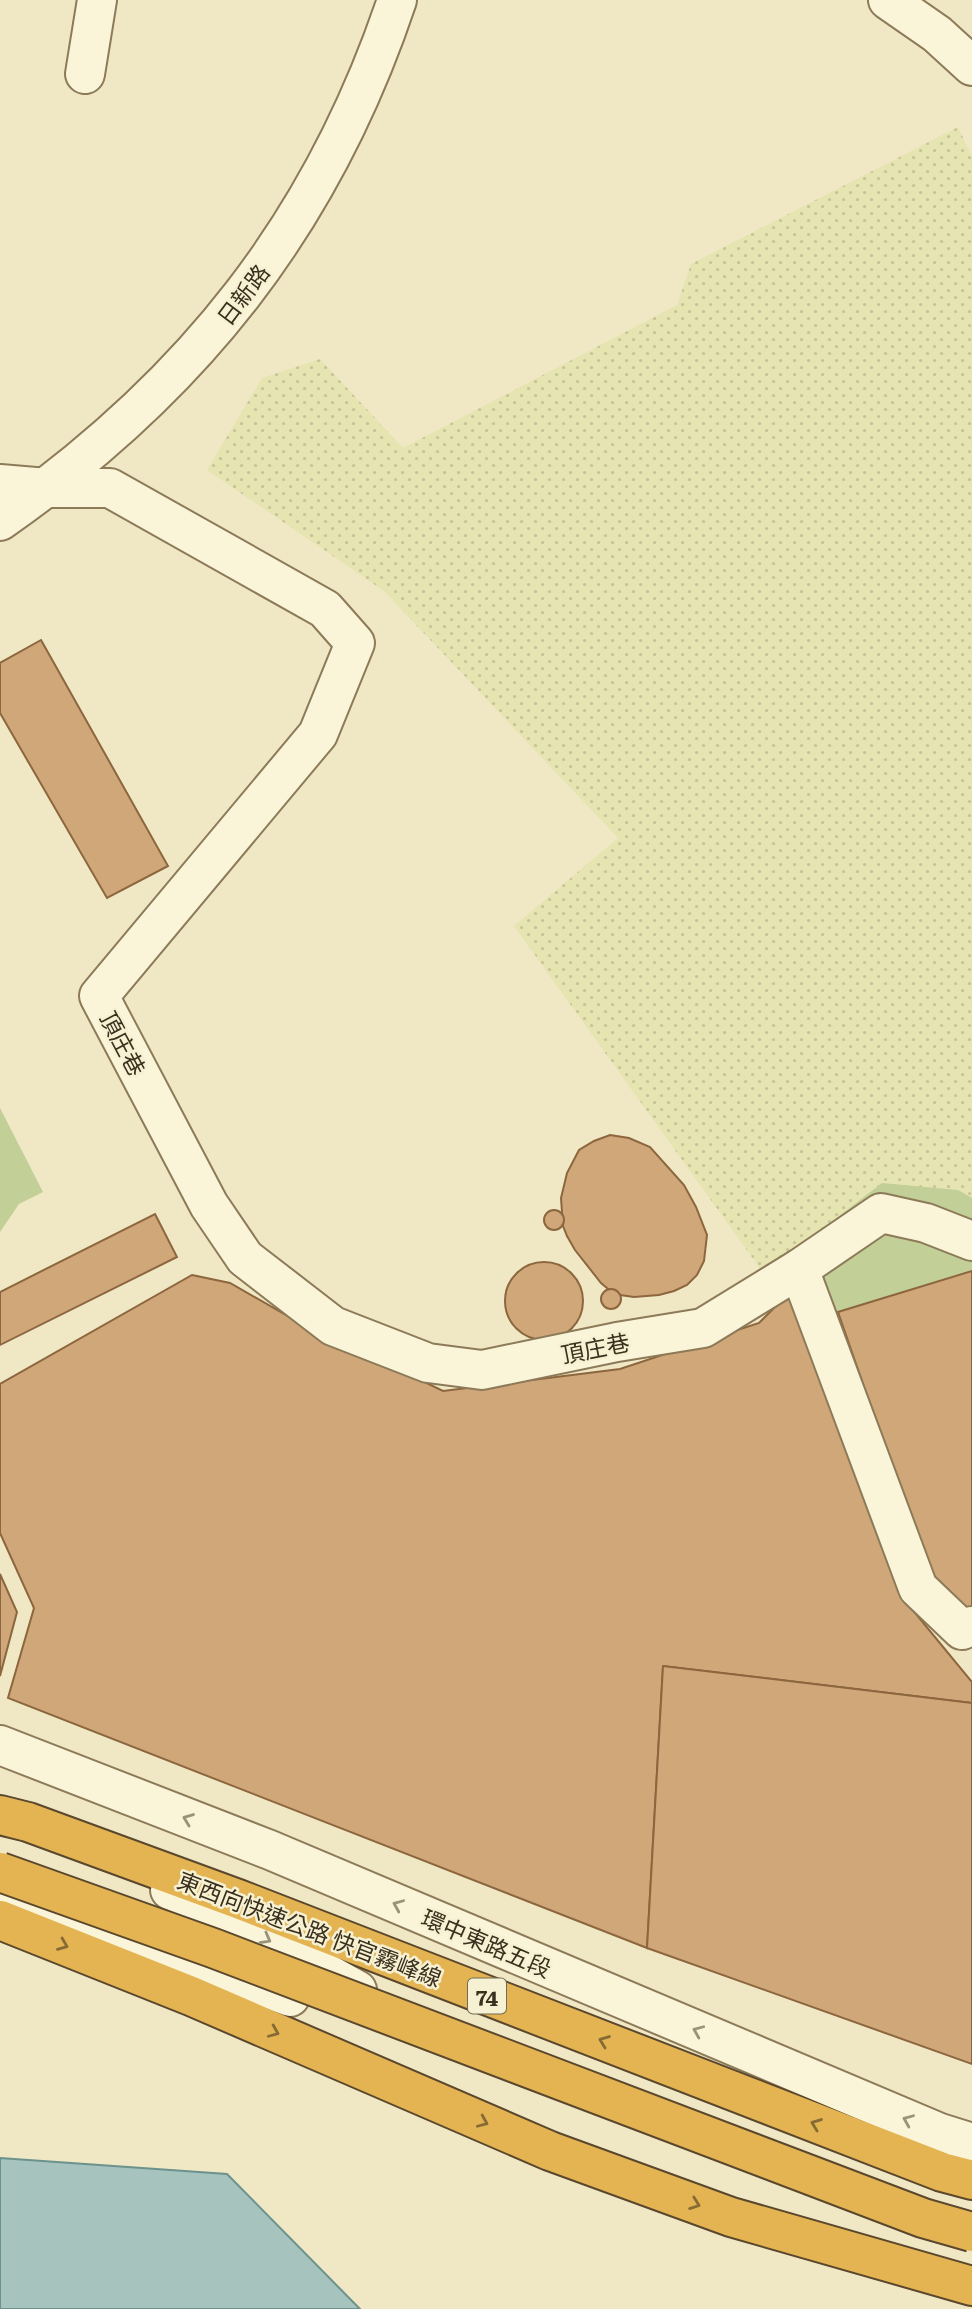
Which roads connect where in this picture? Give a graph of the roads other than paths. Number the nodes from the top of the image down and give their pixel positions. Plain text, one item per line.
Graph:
1 (97, 0) edge
2 (397, 0) edge
3 (888, 0) edge
4 (972, 66) edge
5 (85, 75) dead end
6 (0, 484) edge
7 (47, 488) junction
8 (0, 521) edge
9 (972, 1241) edge
10 (799, 1269) junction
11 (972, 1626) edge
12 (0, 1745) edge
13 (0, 1815) edge
14 (0, 1829) edge
15 (0, 1872) edge
16 (0, 1899) edge
17 (0, 1920) edge
18 (507, 2074) junction
19 (972, 2143) edge
20 (972, 2180) edge
21 (972, 2232) edge
22 (972, 2245) edge
23 (972, 2286) edge

1 - 5 street
2 - 7 street, 日新路
3 - 4 street
6 - 7 street, 頂庄巷
7 - 8 street, 日新路
7 - 10 street, 頂庄巷
9 - 10 street, 頂庄巷
10 - 11 street
19 -> 12 street, 環中東路五段
20 -> 13 highway, 東西向快速公路 快官霧峰線 / 74
14 -> 18 street
15 - 21 highway, 74, bridge
16 - 18 street
17 -> 23 highway
18 - 22 street

